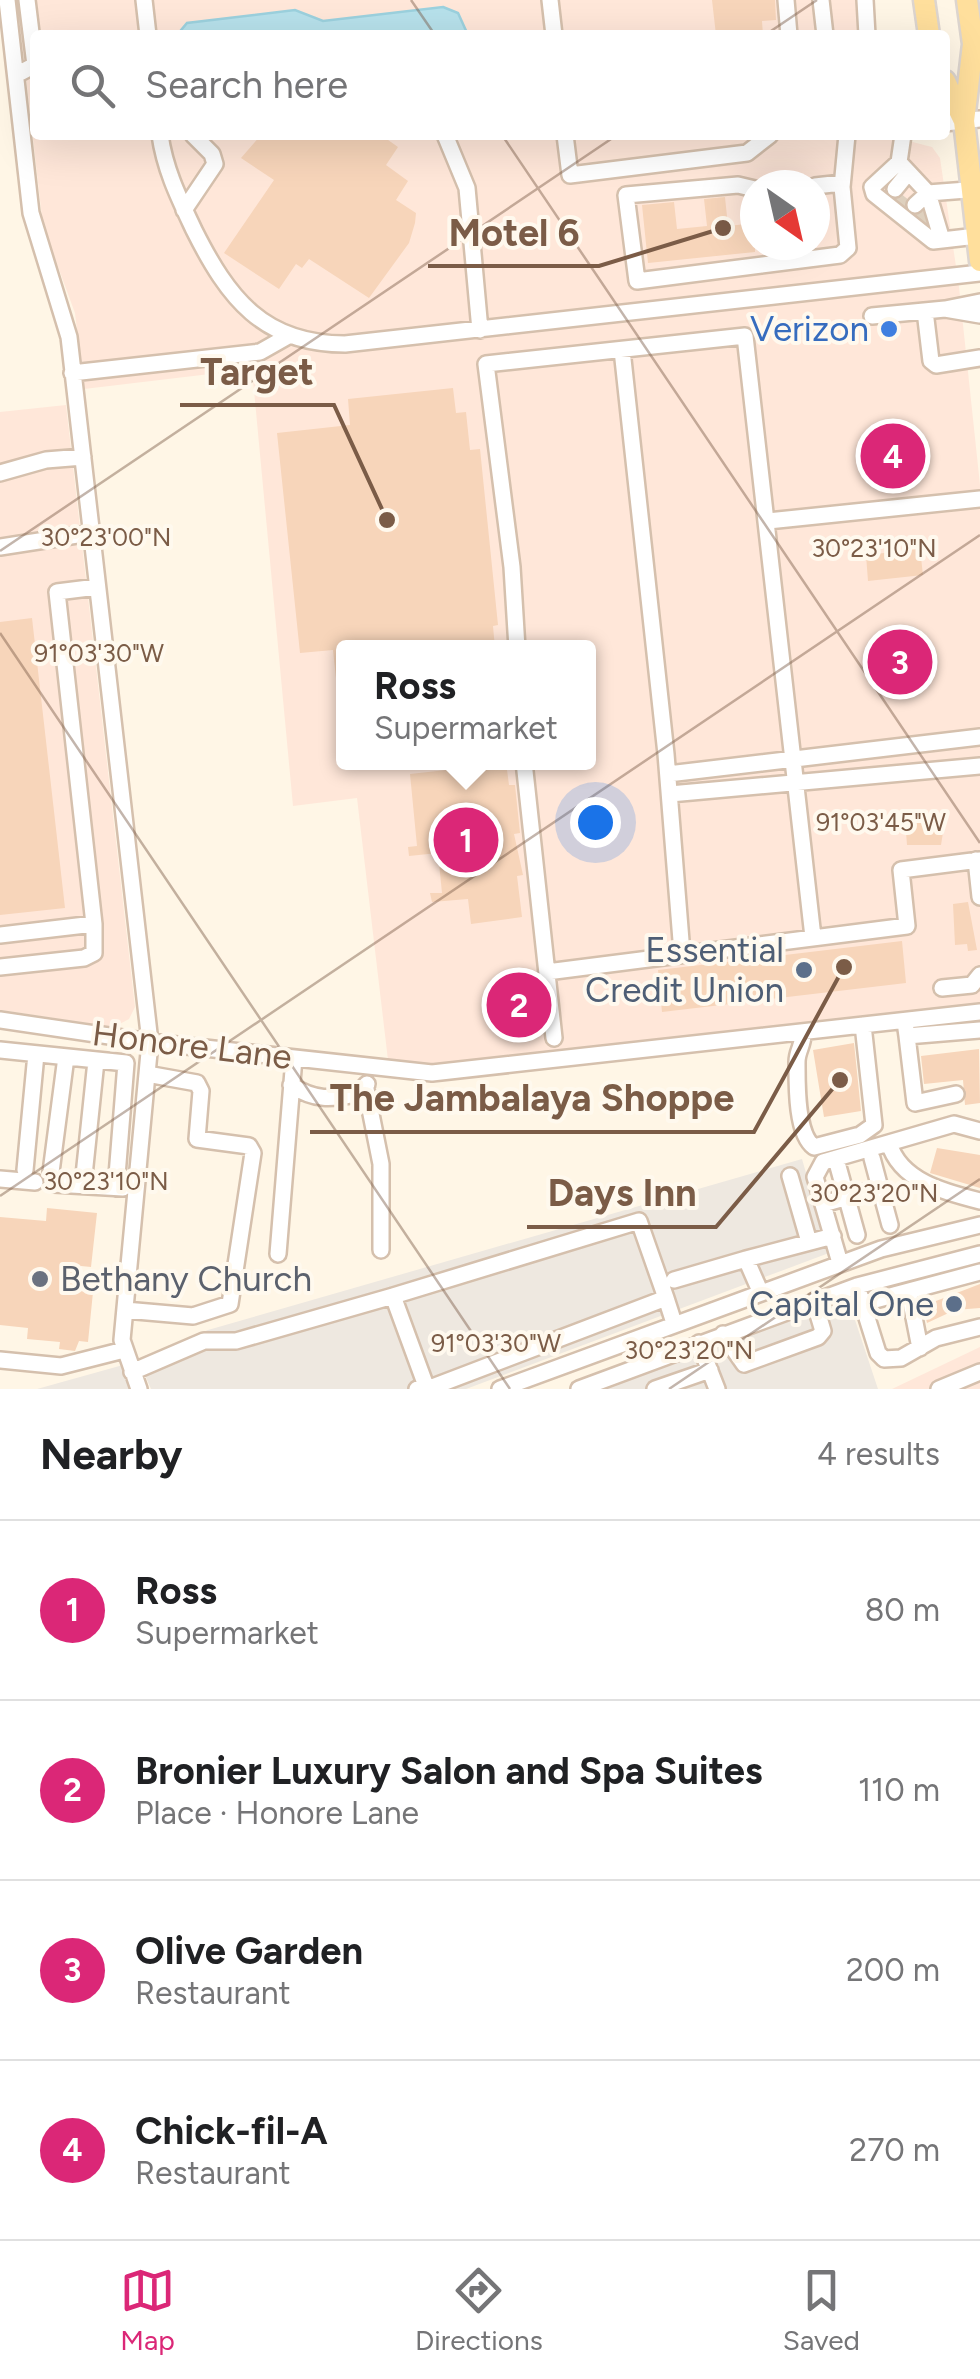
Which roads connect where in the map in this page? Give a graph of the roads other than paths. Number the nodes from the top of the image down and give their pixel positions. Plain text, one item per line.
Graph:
1 (7, 0) edge
2 (27, 0) edge
3 (144, 0) edge
4 (550, 0) edge
5 (786, 0) edge
6 (822, 0) edge
7 (865, 0) edge
8 (924, 0) edge
9 (967, 0) edge
10 (31, 30) edge
11 (147, 30) edge
12 (553, 30) edge
13 (789, 30) edge
14 (824, 30) edge
15 (868, 30) edge
16 (928, 30) edge
17 (10, 65) edge
18 (950, 92) edge
19 (963, 121) edge
20 (161, 140) edge
21 (197, 140) edge
22 (447, 140) edge
23 (566, 140) edge
24 (763, 140) edge
25 (846, 140) edge
26 (904, 140) edge
27 (842, 183) junction
28 (830, 184) edge
29 (740, 185) edge
30 (976, 190) edge
31 (908, 202) junction
32 (184, 210) junction
33 (977, 236) junction
34 (942, 240) junction
35 (830, 256) edge
36 (799, 260) edge
37 (980, 262) edge
38 (980, 273) edge
39 (980, 302) edge
40 (945, 309) junction
41 (925, 311) junction
42 (980, 315) edge
43 (872, 316) dead end
44 (480, 330) junction
45 (290, 335) junction
46 (622, 350) junction
47 (980, 358) edge
48 (72, 373) junction
49 (82, 457) junction
50 (0, 473) edge
51 (980, 499) edge
52 (768, 521) junction
53 (90, 534) junction
54 (0, 547) edge
55 (97, 587) junction
56 (517, 640) edge
57 (980, 737) edge
58 (794, 760) junction
59 (980, 766) edge
60 (525, 770) edge
61 (668, 774) junction
62 (796, 783) junction
63 (670, 794) junction
64 (978, 860) edge
65 (980, 897) edge
66 (94, 924) junction
67 (0, 934) edge
68 (813, 937) junction
69 (682, 953) junction
70 (0, 968) edge
71 (547, 972) junction
72 (980, 976) edge
73 (942, 988) dead end
74 (980, 1012) edge
75 (0, 1020) edge
76 (863, 1024) junction
77 (906, 1028) junction
78 (980, 1030) edge
79 (802, 1032) junction
80 (554, 1038) dead end
81 (150, 1042) junction
82 (1, 1050) edge
83 (36, 1054) junction
84 (66, 1058) junction
85 (294, 1058) junction
86 (96, 1061) junction
87 (0, 1064) edge
88 (368, 1066) junction
89 (148, 1074) junction
90 (291, 1085) junction
91 (366, 1088) junction
92 (956, 1094) dead end
93 (980, 1131) edge
94 (889, 1143) junction
95 (836, 1158) junction
96 (872, 1158) dead end
97 (790, 1176) dead end
98 (28, 1177) junction
99 (0, 1179) edge
100 (56, 1180) junction
101 (83, 1185) junction
102 (116, 1188) junction
103 (880, 1188) junction
104 (138, 1189) junction
105 (846, 1197) junction
106 (980, 1200) edge
107 (823, 1204) junction
108 (890, 1225) dead end
109 (980, 1225) edge
110 (857, 1235) dead end
111 (832, 1236) junction
112 (809, 1242) junction
113 (381, 1250) dead end
114 (278, 1254) dead end
115 (980, 1254) edge
116 (746, 1259) junction
117 (840, 1263) junction
118 (980, 1272) edge
119 (674, 1280) dead end
120 (857, 1286) junction
121 (760, 1291) junction
122 (908, 1292) junction
123 (394, 1296) junction
124 (666, 1298) junction
125 (814, 1301) junction
126 (864, 1303) junction
127 (125, 1310) junction
128 (674, 1323) junction
129 (980, 1326) edge
130 (723, 1334) junction
131 (699, 1344) junction
132 (920, 1348) junction
133 (124, 1350) junction
134 (0, 1360) edge
135 (710, 1370) junction
136 (132, 1372) junction
137 (980, 1372) edge
138 (424, 1388) edge
139 (139, 1389) edge
140 (500, 1389) edge
141 (578, 1389) edge
142 (655, 1389) edge
143 (717, 1389) edge
144 (939, 1389) edge

1 - 17 street
2 - 10 street
3 - 11 street
4 - 12 street
5 - 13 street
6 - 14 street
7 - 15 street
8 - 16 main road
9 - 19 main road
17 - 48 street
18 - 19 main road
19 - 30 main road
20 - 32 street
21 - 32 street
22 - 44 street
23 - 24 street
25 - 27 street
26 - 31 street
27 - 28 street
27 - 35 street
29 - 36 street
30 - 31 street
30 - 33 main road
31 - 34 street
31 - 34 street
32 - 45 street
33 - 34 street
33 - 37 main road
38 - 44 street
39 - 40 street
40 - 41 street
40 - 42 street
41 - 43 street
41 - 47 street
44 - 45 street
45 - 48 street
46 - 52 street
46 - 56 street
46 - 61 street
48 - 49 street
49 - 50 street
49 - 53 street
51 - 52 street
52 - 58 street
53 - 54 street
53 - 55 street
55 - 66 street
55 - 81 street
57 - 58 street
58 - 61 street
58 - 62 street
59 - 62 street
60 - 71 street
61 - 63 street
62 - 63 street
62 - 68 street
63 - 69 street
64 - 65 street
64 - 68 street
66 - 67 street
66 - 70 street
68 - 69 street
69 - 71 street
71 - 80 street
72 - 73 street
74 - 77 street, Honore Lane
75 - 81 street, Honore Lane
76 - 77 street, Honore Lane
76 - 79 street, Honore Lane
76 - 79 street
77 - 78 street
77 - 92 street
79 - 88 street, Honore Lane
81 - 85 street, Honore Lane
81 - 89 street
82 - 83 street
82 - 87 street
83 - 84 street
83 - 98 street
84 - 86 street
84 - 100 street
85 - 88 street, Honore Lane
85 - 90 street
86 - 101 street
86 - 102 street
88 - 91 street
89 - 104 street
89 - 127 street
90 - 91 street
90 - 114 street
91 - 113 street
93 - 94 street
94 - 95 street
94 - 106 street
95 - 105 street
95 - 107 street
96 - 103 street
97 - 112 street
98 - 99 street
98 - 100 street
100 - 101 street
101 - 102 street
102 - 104 street
103 - 105 street
103 - 108 street
104 - 127 street
105 - 107 street
105 - 110 street
107 - 111 street
109 - 117 street
111 - 112 street
111 - 117 street
112 - 116 street
115 - 120 street
116 - 119 street
116 - 121 street
117 - 121 street
118 - 122 street
120 - 125 street
120 - 126 street
121 - 128 street
122 - 126 street
122 - 132 street
123 - 124 street
123 - 136 street
123 - 138 street
124 - 128 street
124 - 138 street
125 - 130 street
125 - 130 street
126 - 132 street
127 - 133 street
128 - 140 street
129 - 132 street
130 - 131 street
131 - 135 street
131 - 141 street
133 - 134 street
133 - 136 street
135 - 142 street
135 - 143 street
136 - 139 street
137 - 144 street

